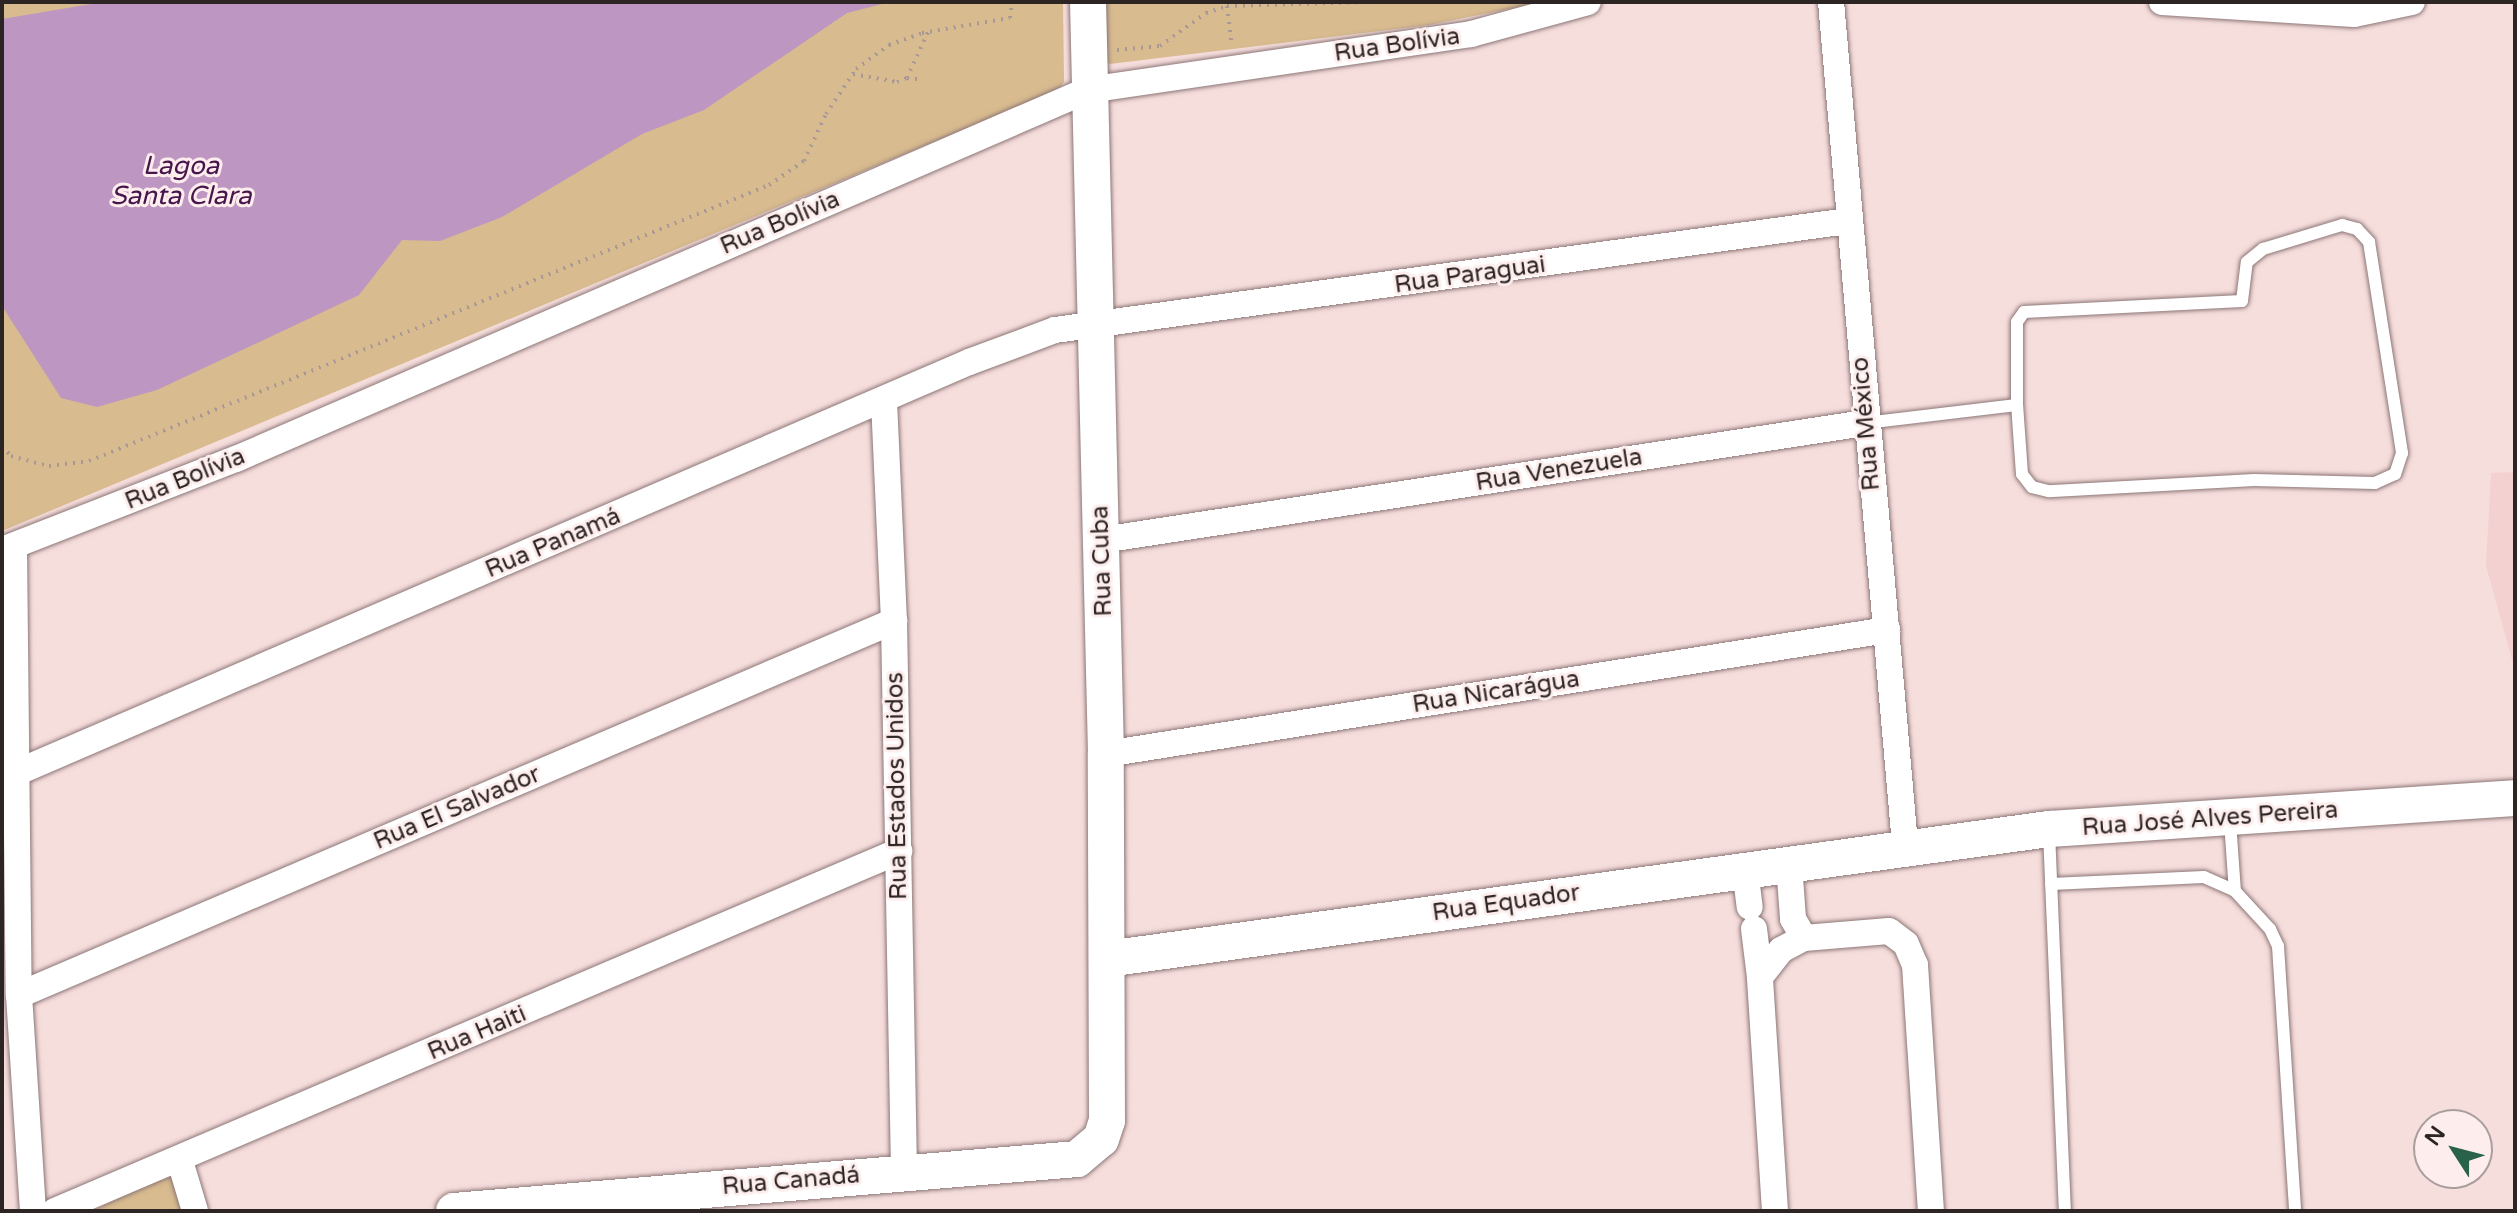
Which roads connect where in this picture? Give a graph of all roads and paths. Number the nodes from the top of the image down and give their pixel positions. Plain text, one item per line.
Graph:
1 (1012, 2) edge
2 (1088, 2) edge
3 (1369, 2) edge
4 (1588, 2) edge
5 (1831, 2) edge
6 (2162, 2) edge
7 (2412, 2) edge
8 (1227, 6) junction
9 (928, 32) junction
10 (1113, 36) dead end
11 (1232, 44) dead end
12 (853, 74) junction
13 (907, 78) junction
14 (918, 79) dead end
15 (1088, 90) junction
16 (1848, 221) junction
17 (1092, 328) junction
18 (884, 401) junction
19 (2017, 405) junction
20 (1865, 423) junction
21 (2, 446) edge
22 (1102, 540) junction
23 (8, 549) edge
24 (894, 621) junction
25 (1887, 630) junction
26 (1106, 754) junction
27 (18, 772) junction
28 (2515, 798) edge
29 (2230, 820) junction
30 (2049, 829) junction
31 (1905, 845) junction
32 (899, 851) junction
33 (1789, 864) junction
34 (1745, 869) junction
35 (2051, 884) junction
36 (2235, 891) junction
37 (1804, 938) junction
38 (1107, 959) junction
39 (1760, 977) junction
40 (19, 995) junction
41 (1107, 1121) joint
42 (180, 1161) junction
43 (904, 1171) junction
44 (33, 1211) edge
45 (55, 1211) edge
46 (195, 1211) edge
47 (454, 1211) edge
48 (1775, 1211) edge
49 (1931, 1211) edge
50 (2065, 1211) edge
51 (2295, 1211) edge

1 - 9 path
2 - 15 main road, Rua Cuba
3 - 8 path
4 - 15 street, Rua Bolívia
5 - 16 street, Rua México
6 - 7 street
8 - 10 path
8 - 11 path
9 - 12 path
9 - 13 path
12 - 13 path
12 - 21 path
13 - 14 path
15 - 17 main road, Rua Cuba
15 - 23 street, Rua Bolívia
16 - 17 street, Rua Paraguai
16 - 20 street, Rua México
17 - 18 street, Rua Panamá
17 - 22 main road, Rua Cuba
18 - 24 street, Rua Estados Unidos
18 - 27 street, Rua Panamá
19 - 19 lane
19 - 20 lane, Rua Venezuela
20 - 22 street, Rua Venezuela
20 - 25 street, Rua México
22 - 26 main road, Rua Cuba
23 - 27 street
24 - 32 street, Rua Estados Unidos
24 - 40 street, Rua El Salvador
25 - 26 street, Rua Nicarágua
25 - 31 street, Rua México
26 - 38 main road, Rua Cuba
27 - 40 street
28 - 29 main road, Rua José Alves Pereira
29 - 30 main road, Rua José Alves Pereira
29 - 36 lane
30 - 31 main road, Rua José Alves Pereira
30 - 35 lane
31 - 33 main road, Rua Equador
32 - 42 street, Rua Haiti
32 - 43 street, Rua Estados Unidos
33 - 34 main road, Rua Equador
33 - 37 street
34 - 38 main road, Rua Equador
34 - 39 street
35 - 36 lane
35 - 50 lane
36 - 51 lane
37 - 39 street
37 - 49 street
38 - 41 main road, Rua Cuba
39 - 48 street
40 - 44 street
41 - 43 main road, Rua Canadá
42 - 45 street, Rua Haiti
42 - 46 street
43 - 47 main road, Rua Canadá

